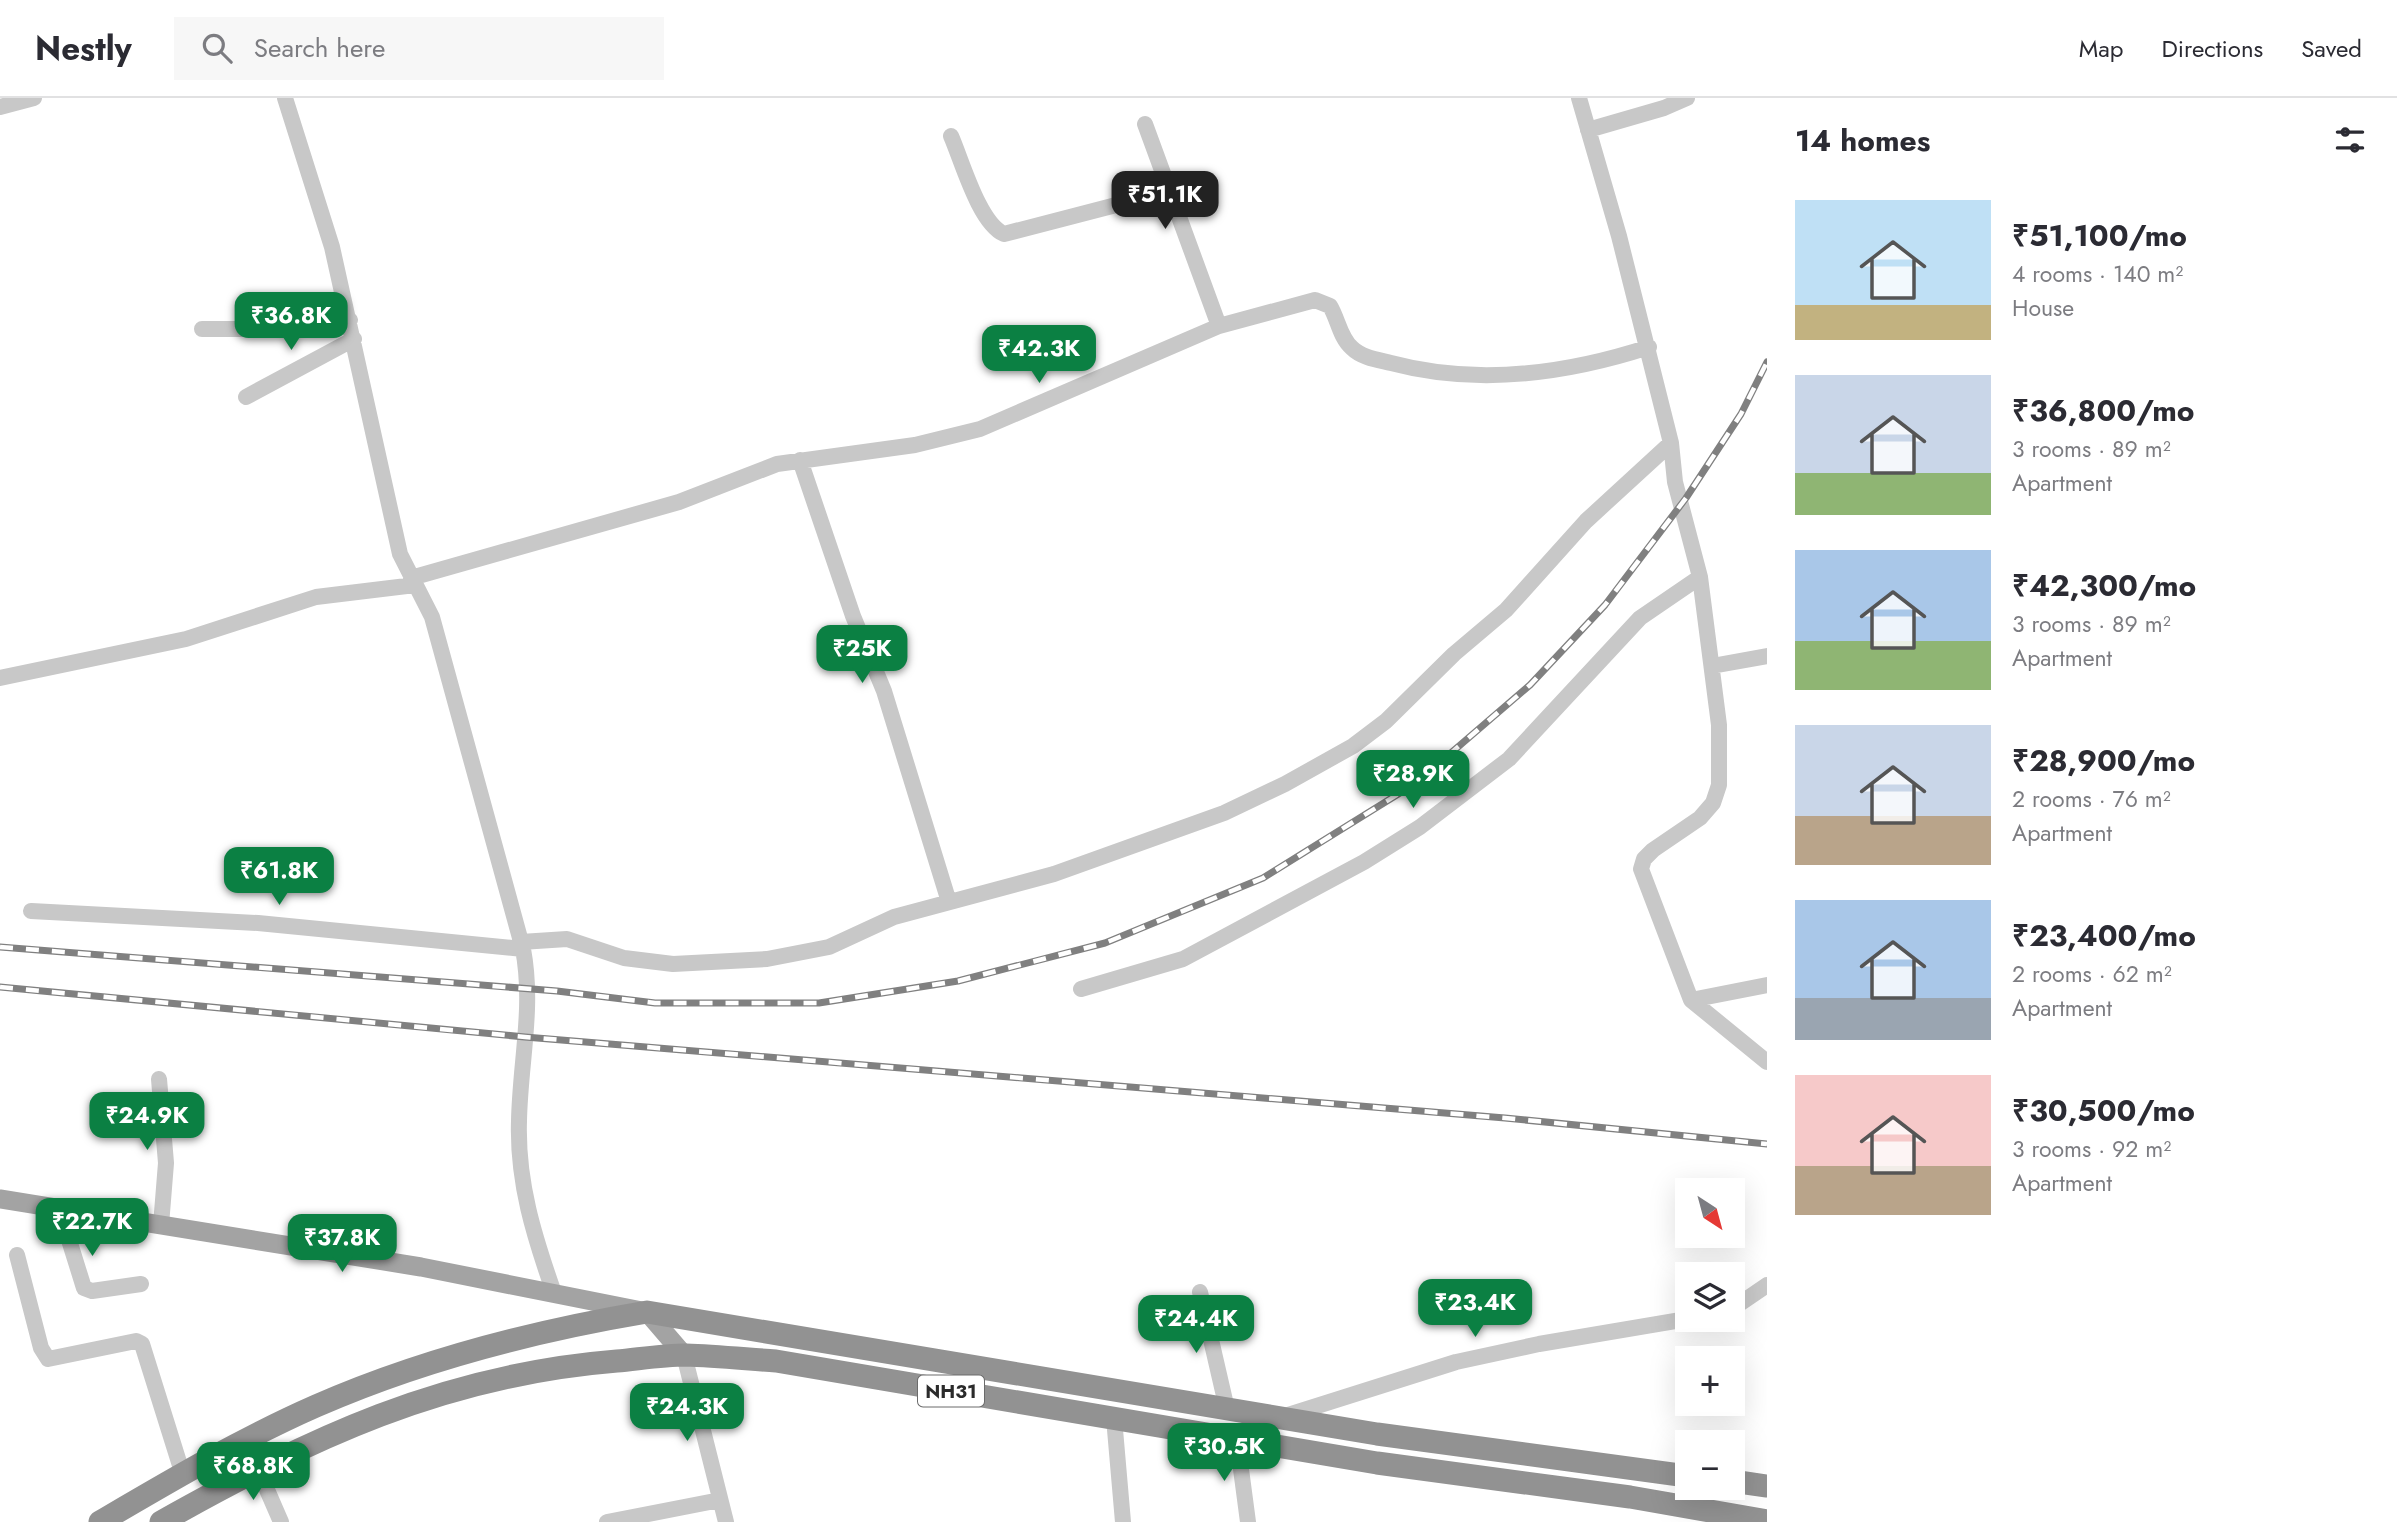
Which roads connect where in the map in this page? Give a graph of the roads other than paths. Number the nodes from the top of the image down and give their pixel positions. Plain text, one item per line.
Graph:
1 (34, 98) edge
2 (285, 98) edge
3 (1579, 98) edge
4 (1687, 98) edge
5 (0, 107) edge
6 (1146, 124) dead end
7 (1588, 130) junction
8 (951, 136) dead end
9 (1170, 191) junction
10 (349, 320) junction
11 (1219, 326) junction
12 (202, 330) dead end
13 (354, 339) junction
14 (1649, 347) junction
15 (246, 397) dead end
16 (1671, 443) junction
17 (800, 460) junction
18 (1700, 577) junction
19 (413, 581) junction
20 (1767, 656) edge
21 (1713, 666) junction
22 (0, 678) edge
23 (949, 902) junction
24 (31, 911) dead end
25 (522, 946) junction
26 (1767, 985) edge
27 (1081, 989) dead end
28 (1691, 1000) junction
29 (1767, 1062) edge
30 (159, 1079) dead end
31 (0, 1199) edge
32 (59, 1208) junction
33 (161, 1225) junction
34 (17, 1255) dead end
35 (141, 1284) dead end
36 (1767, 1285) edge
37 (1200, 1292) dead end
38 (554, 1293) junction
39 (1745, 1300) edge
40 (647, 1312) junction
41 (1675, 1321) edge
42 (684, 1355) junction
43 (1227, 1409) junction
44 (1114, 1418) junction
45 (1278, 1418) junction
46 (1237, 1439) junction
47 (258, 1469) junction
48 (1675, 1474) edge
49 (183, 1475) junction
50 (1745, 1483) edge
51 (1767, 1486) edge
52 (720, 1500) junction
53 (1767, 1521) edge
54 (100, 1522) edge
55 (161, 1522) edge
56 (281, 1522) edge
57 (610, 1522) edge
58 (726, 1522) edge
59 (1123, 1522) edge
60 (1248, 1522) edge

1 - 5 street
2 - 10 street
3 - 7 street
4 - 7 street
6 - 9 street
7 - 14 street
8 - 9 street
9 - 11 street
10 - 12 street
10 - 13 street
11 - 14 street
11 - 17 street
13 - 15 street
13 - 19 street
14 - 16 street
16 - 18 street
16 - 23 street
17 - 19 street
17 - 23 street
18 - 21 street
18 - 27 street
19 - 22 street
19 - 25 street
20 - 21 street
21 - 28 street
23 - 25 street
24 - 25 street
25 - 38 street
26 - 28 street
28 - 29 street
30 - 33 street
31 - 32 main road
32 - 33 main road
32 - 35 street
33 - 38 main road
34 - 49 street
36 - 39 street
37 - 43 street
38 - 40 main road
40 - 42 main road
40 - 43 highway, NH31
40 - 49 highway, NH31
41 - 45 street
42 - 44 highway, NH31
42 - 47 highway, NH31
42 - 52 street
43 - 45 highway, NH31
44 - 46 highway, NH31
44 - 59 street
45 - 48 highway, NH31
46 - 53 highway, NH31
46 - 60 street
47 - 55 highway, NH31
47 - 56 street
49 - 54 highway, NH31
50 - 51 highway
52 - 57 street
52 - 58 street

